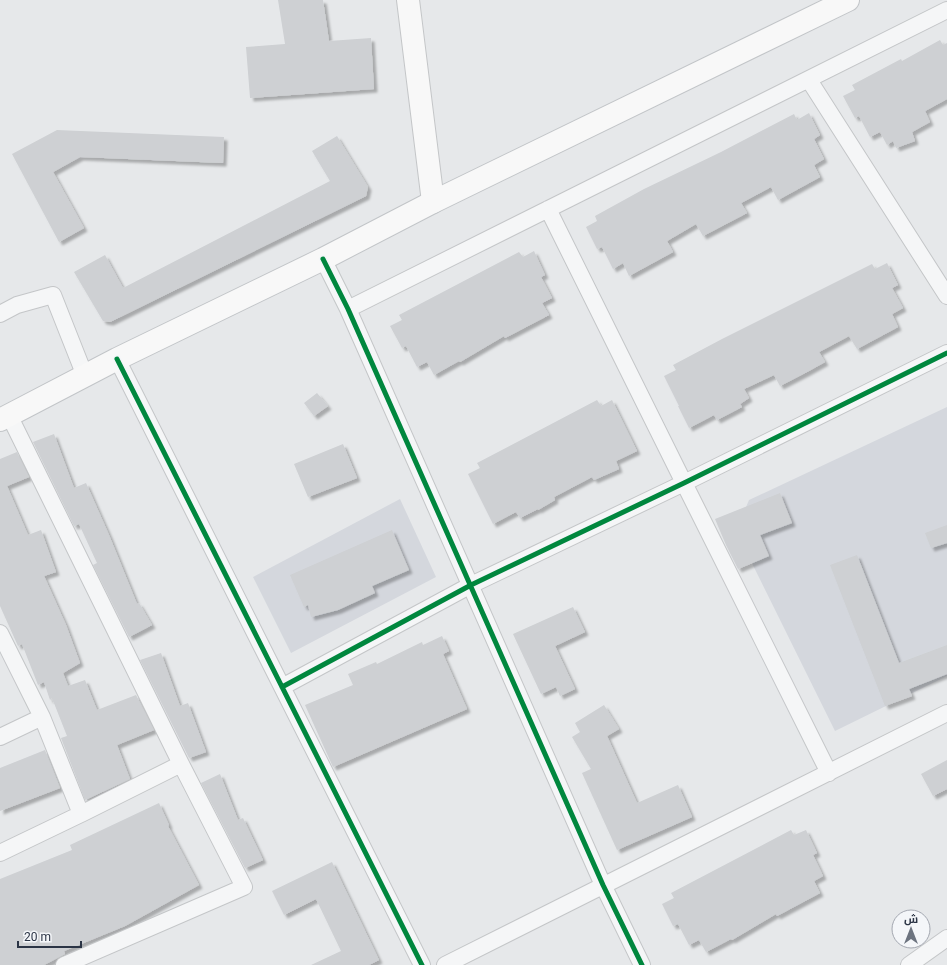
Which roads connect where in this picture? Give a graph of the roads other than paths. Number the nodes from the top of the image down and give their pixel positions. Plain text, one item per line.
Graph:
1 (408, 0) edge
2 (848, 0) edge
3 (947, 10) edge
4 (809, 80) junction
5 (433, 202) junction
6 (548, 209) junction
7 (323, 259) junction
8 (947, 296) edge
9 (348, 309) junction
10 (0, 314) edge
11 (947, 353) edge
12 (117, 360) junction
13 (85, 376) junction
14 (4, 417) edge
15 (684, 483) junction
16 (471, 585) junction
17 (0, 633) edge
18 (282, 687) junction
19 (947, 713) edge
20 (42, 717) junction
21 (0, 737) edge
22 (181, 764) junction
23 (829, 773) junction
24 (81, 814) junction
25 (0, 853) edge
26 (603, 885) junction
27 (947, 938) edge
28 (64, 965) edge
29 (422, 965) edge
30 (445, 965) edge
31 (642, 965) edge
32 (909, 965) edge

1 - 5 main road
2 - 5 main road
3 - 4 street
4 - 6 street
4 - 8 street
5 - 7 main road
6 - 9 street
6 - 15 street
7 - 9 street
7 - 12 main road
9 - 16 street
10 - 13 street
11 - 15 street
12 - 13 main road
12 - 18 street
13 - 14 main road
14 - 22 street
15 - 16 street
15 - 23 street
16 - 18 street
16 - 26 street
17 - 20 street
18 - 29 street
19 - 23 street
20 - 21 street
20 - 24 street
22 - 24 street
22 - 28 street
23 - 26 street
24 - 25 street
26 - 30 street
26 - 31 street
27 - 32 street

